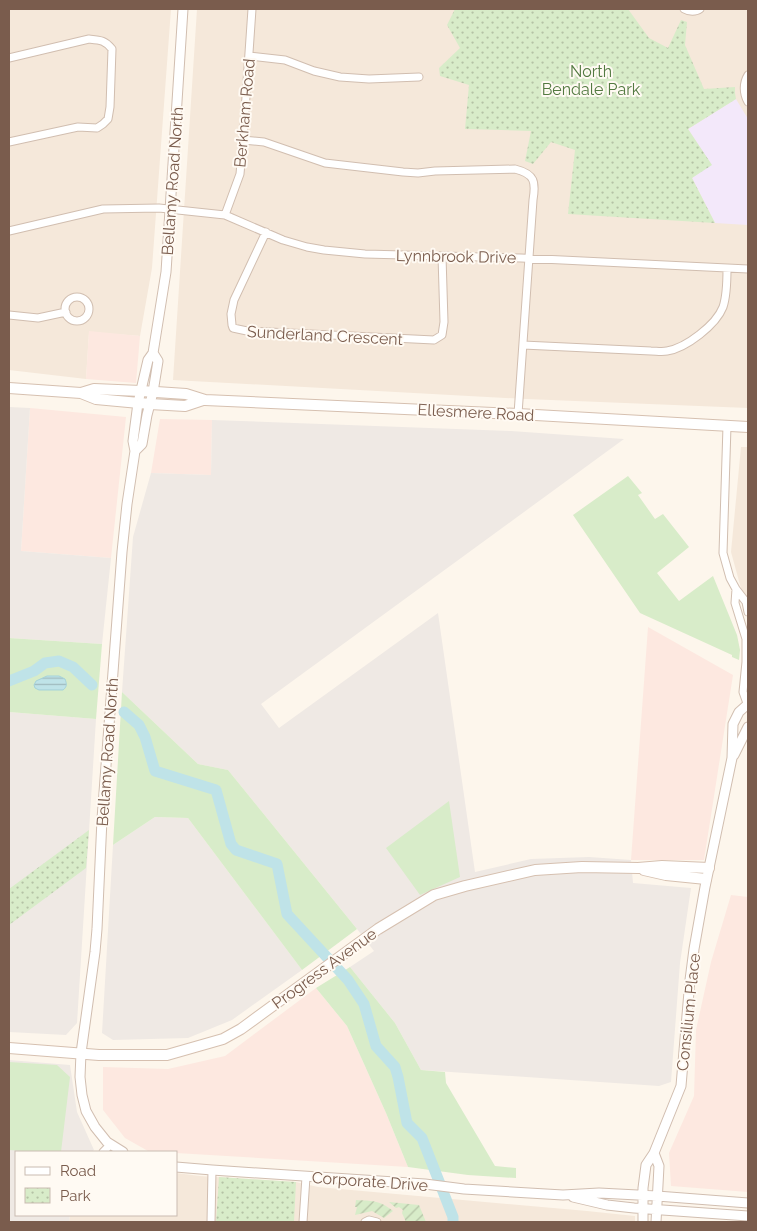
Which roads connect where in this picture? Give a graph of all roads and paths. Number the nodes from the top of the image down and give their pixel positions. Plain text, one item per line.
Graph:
1 (184, 9) edge
2 (252, 9) edge
3 (684, 9) edge
4 (700, 9) edge
5 (249, 56) junction
6 (9, 58) edge
7 (748, 75) edge
8 (419, 78) dead end
9 (748, 102) edge
10 (244, 140) junction
11 (9, 142) edge
12 (170, 209) junction
13 (225, 215) junction
14 (9, 231) edge
15 (266, 232) junction
16 (442, 256) junction
17 (529, 258) junction
18 (727, 269) junction
19 (748, 269) edge
20 (66, 312) dead end
21 (9, 315) edge
22 (523, 345) junction
23 (153, 352) junction
24 (9, 388) edge
25 (141, 391) junction
26 (153, 392) junction
27 (81, 393) junction
28 (203, 400) junction
29 (138, 403) junction
30 (150, 404) junction
31 (518, 414) junction
32 (726, 426) junction
33 (748, 427) edge
34 (135, 451) junction
35 (736, 589) junction
36 (748, 612) edge
37 (748, 704) edge
38 (748, 727) edge
39 (732, 758) junction
40 (638, 868) junction
41 (710, 868) junction
42 (706, 879) junction
43 (9, 1048) edge
44 (81, 1052) junction
45 (110, 1145) junction
46 (104, 1151) edge
47 (121, 1151) edge
48 (654, 1153) junction
49 (178, 1167) edge
50 (212, 1170) junction
51 (306, 1177) junction
52 (563, 1195) junction
53 (643, 1195) junction
54 (657, 1196) junction
55 (746, 1203) edge
56 (643, 1208) junction
57 (657, 1210) junction
58 (746, 1216) edge
59 (211, 1222) edge
60 (303, 1222) edge
61 (365, 1222) edge
62 (377, 1222) edge
63 (643, 1222) edge
64 (656, 1222) edge

1 - 12 street, Bellamy Road North
2 - 5 street, Berkham Road
3 - 4 street
5 - 8 street
5 - 10 street, Berkham Road
6 - 11 street
7 - 9 street
10 - 13 street, Berkham Road
10 - 17 street
12 - 13 street, Lynnbrook Drive
12 - 14 street, Lynnbrook Drive
12 - 23 street, Bellamy Road North
13 - 15 street, Lynnbrook Drive
15 - 16 street, Lynnbrook Drive
15 - 16 street, Sunderland Crescent
16 - 17 street, Lynnbrook Drive
17 - 18 street, Lynnbrook Drive
17 - 22 street
18 - 19 street, Lynnbrook Drive
18 - 22 street
20 - 21 street
22 - 31 street
23 - 25 street, Bellamy Road North
23 - 26 street, Bellamy Road North
24 - 27 main road, Ellesmere Road
25 - 26 main road, Ellesmere Road
25 - 27 main road, Ellesmere Road
25 - 29 street, Bellamy Road North
26 - 28 main road, Ellesmere Road
26 - 30 street, Bellamy Road North
27 - 29 main road, Ellesmere Road
28 - 30 main road, Ellesmere Road
28 - 31 main road, Ellesmere Road
29 - 30 main road, Ellesmere Road
29 - 34 street, Bellamy Road North
30 - 34 street, Bellamy Road North
31 - 32 main road, Ellesmere Road
32 - 33 main road, Ellesmere Road
32 - 35 street
34 - 44 street, Bellamy Road North
35 - 36 street
35 - 37 street
37 - 39 street
38 - 39 street
39 - 41 street, Consilium Place
40 - 41 main road, Progress Avenue
40 - 42 main road, Progress Avenue
40 - 44 main road, Progress Avenue
41 - 42 street, Consilium Place
42 - 48 street, Consilium Place
43 - 44 main road, Progress Avenue
44 - 45 street
45 - 46 street
45 - 47 street
48 - 53 street, Consilium Place
48 - 54 street
49 - 50 street, Corporate Drive
50 - 51 street, Corporate Drive
50 - 59 street
51 - 52 street, Corporate Drive
51 - 60 street
52 - 53 street, Corporate Drive
52 - 56 street, Corporate Drive
53 - 54 street, Corporate Drive
53 - 56 street, Consilium Place
54 - 55 street, Corporate Drive
54 - 57 street
55 - 58 street
56 - 57 street, Corporate Drive
56 - 63 street, Consilium Place
57 - 58 street, Corporate Drive
57 - 64 street
61 - 62 street

